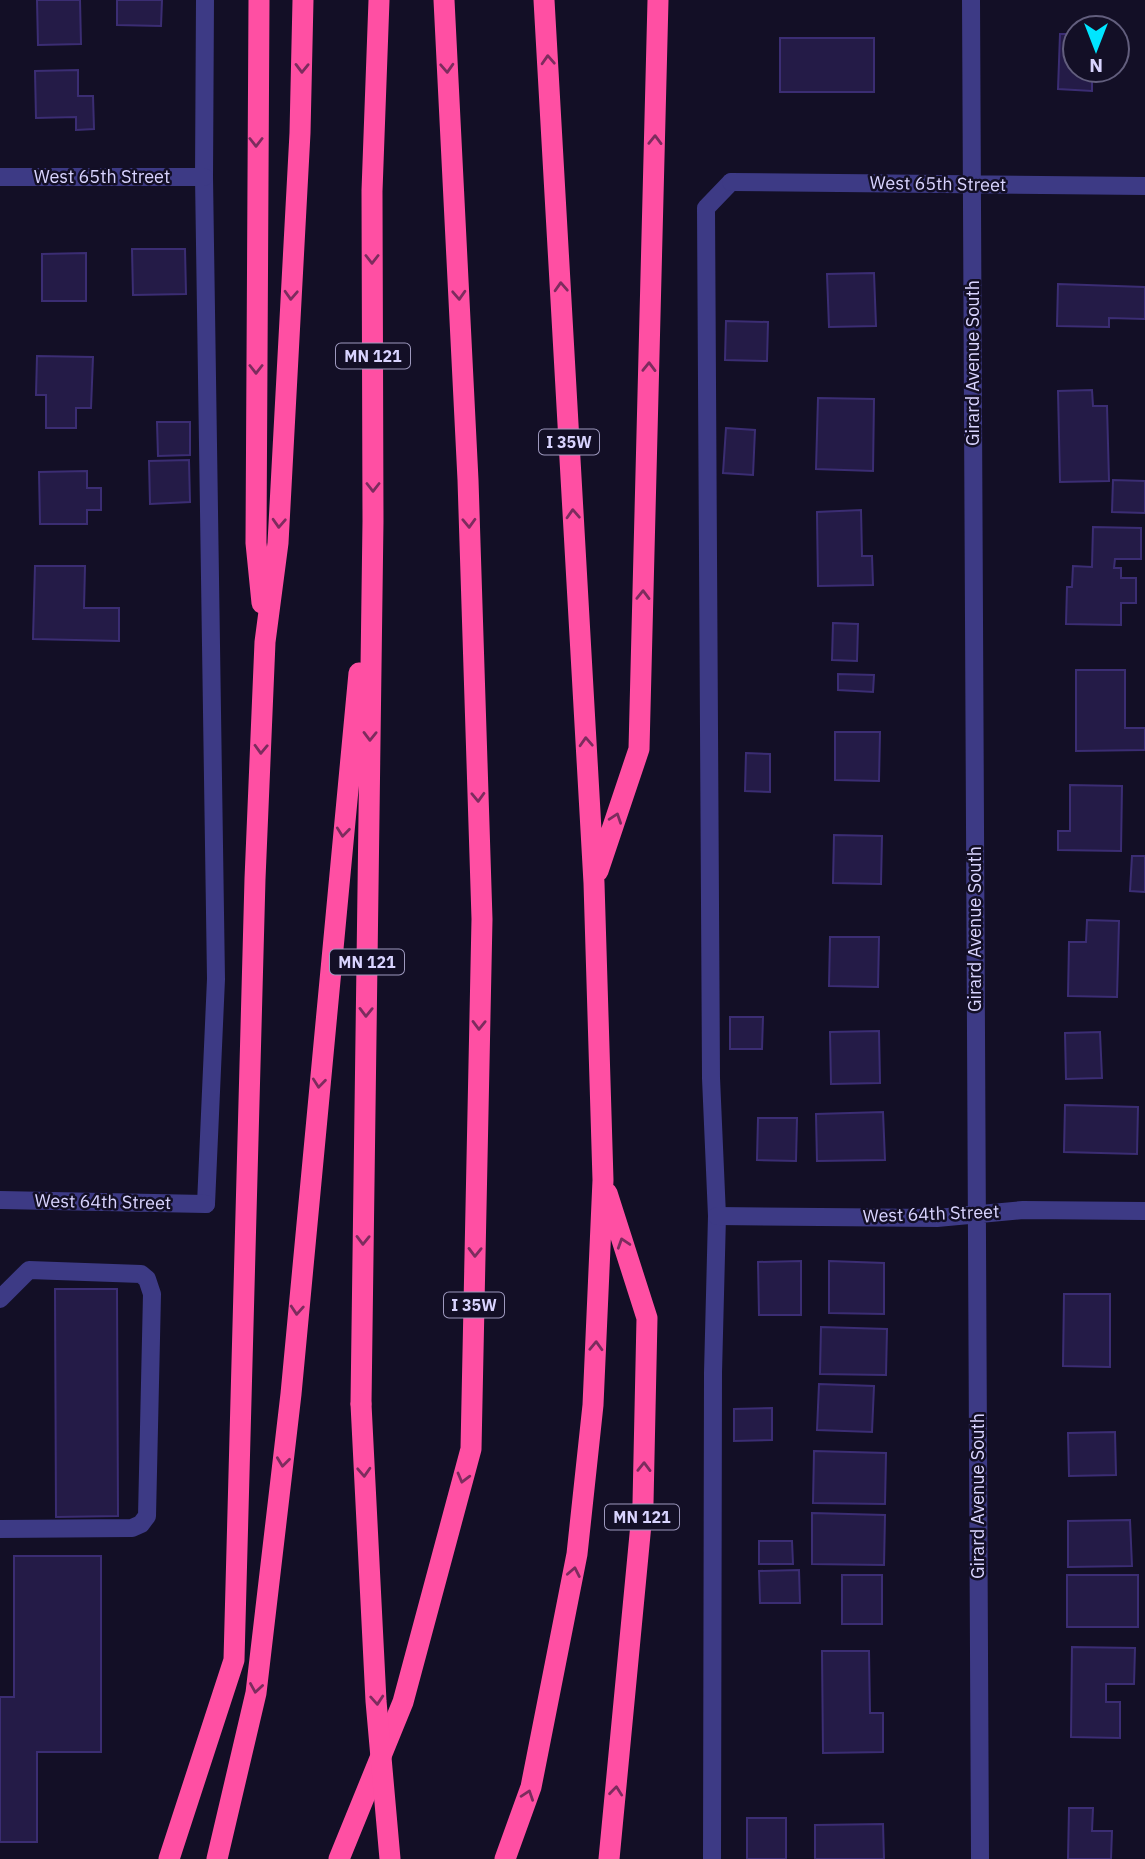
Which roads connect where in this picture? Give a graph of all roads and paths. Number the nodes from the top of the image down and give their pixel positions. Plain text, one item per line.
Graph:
1 (205, 0) edge
2 (259, 0) edge
3 (303, 0) edge
4 (379, 0) edge
5 (444, 0) edge
6 (544, 0) edge
7 (658, 0) edge
8 (971, 0) edge
9 (0, 177) edge
10 (204, 177) junction
11 (972, 184) junction
12 (1145, 186) edge
13 (373, 521) junction
14 (265, 642) junction
15 (594, 883) junction
16 (603, 1180) junction
17 (0, 1200) edge
18 (1145, 1211) edge
19 (977, 1214) junction
20 (717, 1216) junction
21 (0, 1299) edge
22 (0, 1529) edge
23 (169, 1859) edge
24 (217, 1859) edge
25 (339, 1859) edge
26 (390, 1859) edge
27 (505, 1859) edge
28 (609, 1859) edge
29 (712, 1859) edge
30 (980, 1859) edge

1 - 10 street
2 -> 14 highway
3 -> 14 highway
4 -> 13 highway, MN 121
5 -> 25 highway, I 35W
15 -> 6 highway, I 35W
15 -> 7 highway
8 - 11 street, Girard Avenue South
9 - 10 street, West 65th Street
10 - 17 street, West 64th Street
11 - 12 street, West 65th Street
11 - 19 street, Girard Avenue South
11 - 20 street, West 65th Street
13 -> 24 highway
13 -> 26 highway, MN 121, bridge
14 -> 23 highway
15 - 16 highway, I 35W
27 -> 16 highway, I 35W
28 -> 16 highway, MN 121
18 - 19 street, West 64th Street
19 - 20 street, West 64th Street
19 - 30 street, Girard Avenue South
20 - 29 street
21 - 22 street

